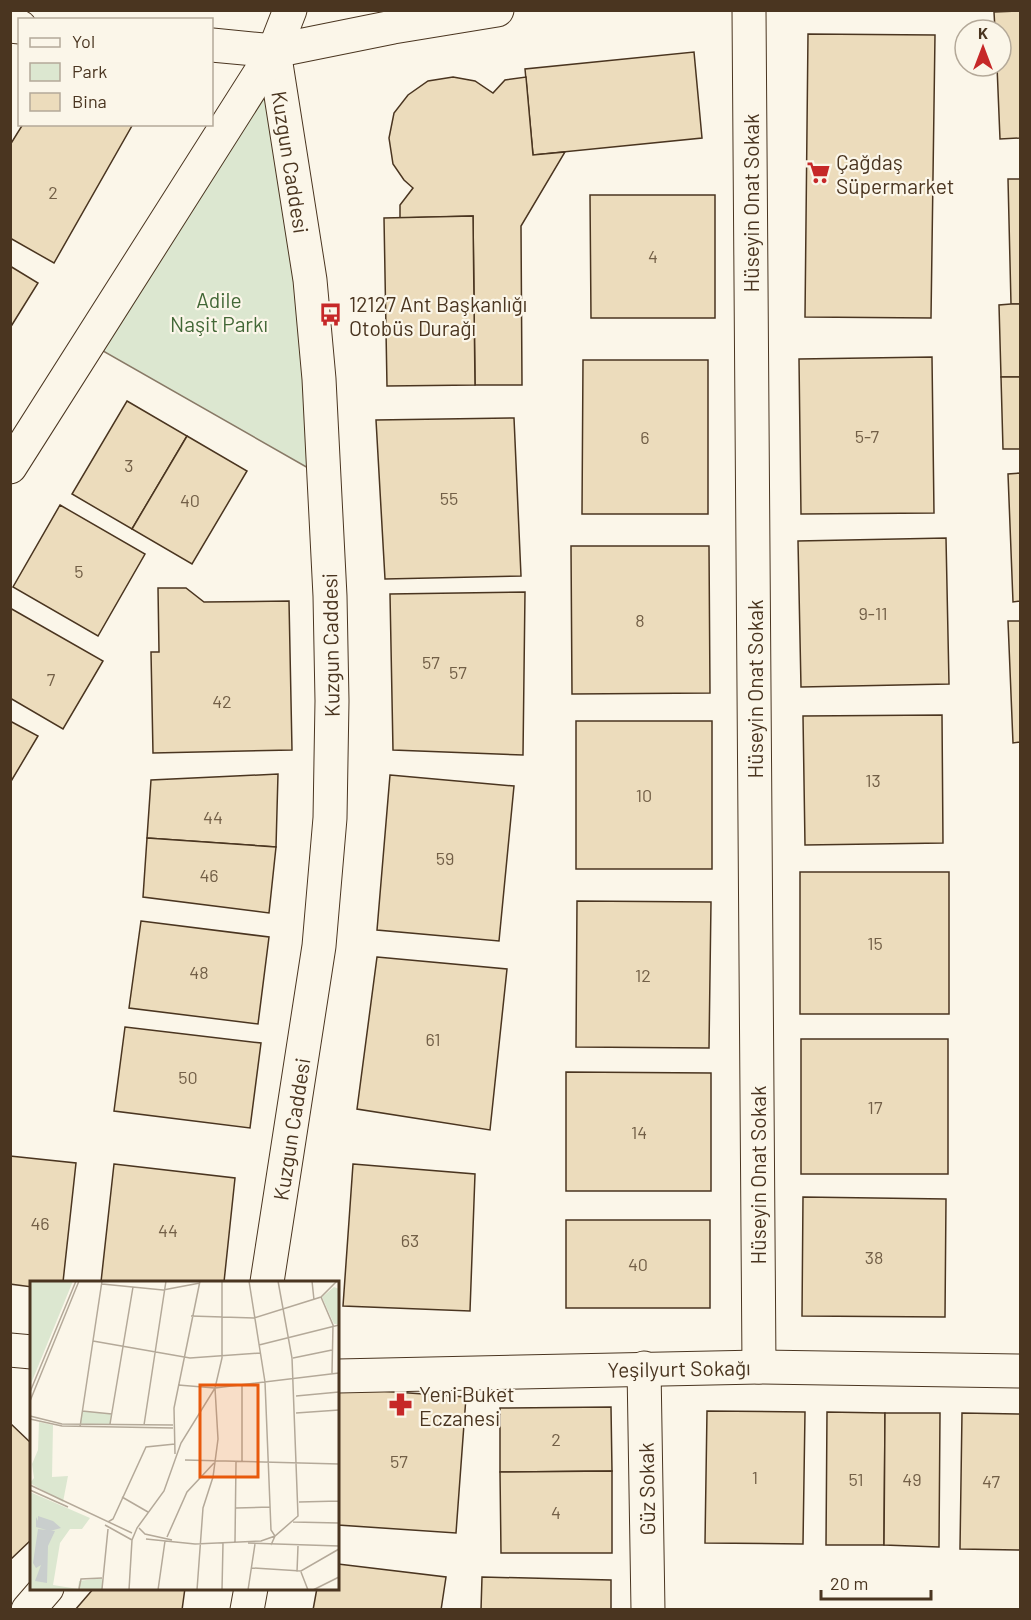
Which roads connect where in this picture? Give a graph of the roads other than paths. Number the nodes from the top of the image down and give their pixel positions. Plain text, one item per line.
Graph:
1 (290, 10) edge
2 (497, 10) edge
3 (749, 10) edge
4 (213, 45) edge
5 (274, 51) junction
6 (10, 467) edge
7 (267, 1281) edge
8 (10, 1350) edge
9 (30, 1352) edge
10 (759, 1367) junction
11 (644, 1368) junction
12 (1020, 1371) edge
13 (339, 1376) edge
14 (45, 1590) edge
15 (251, 1590) edge
16 (28, 1610) edge
17 (247, 1610) edge
18 (648, 1610) edge

1 - 5 street, Kuzgun Caddesi
2 - 5 street
3 - 10 street, Hüseyin Onat Sokak
4 - 5 street
5 - 6 street
5 - 7 street, Kuzgun Caddesi
8 - 9 street
10 - 11 street, Yeşilyurt Sokağı
10 - 12 street, Yeşilyurt Sokağı
11 - 13 street, Yeşilyurt Sokağı
11 - 18 street, Güz Sokak
14 - 16 street
15 - 17 street

